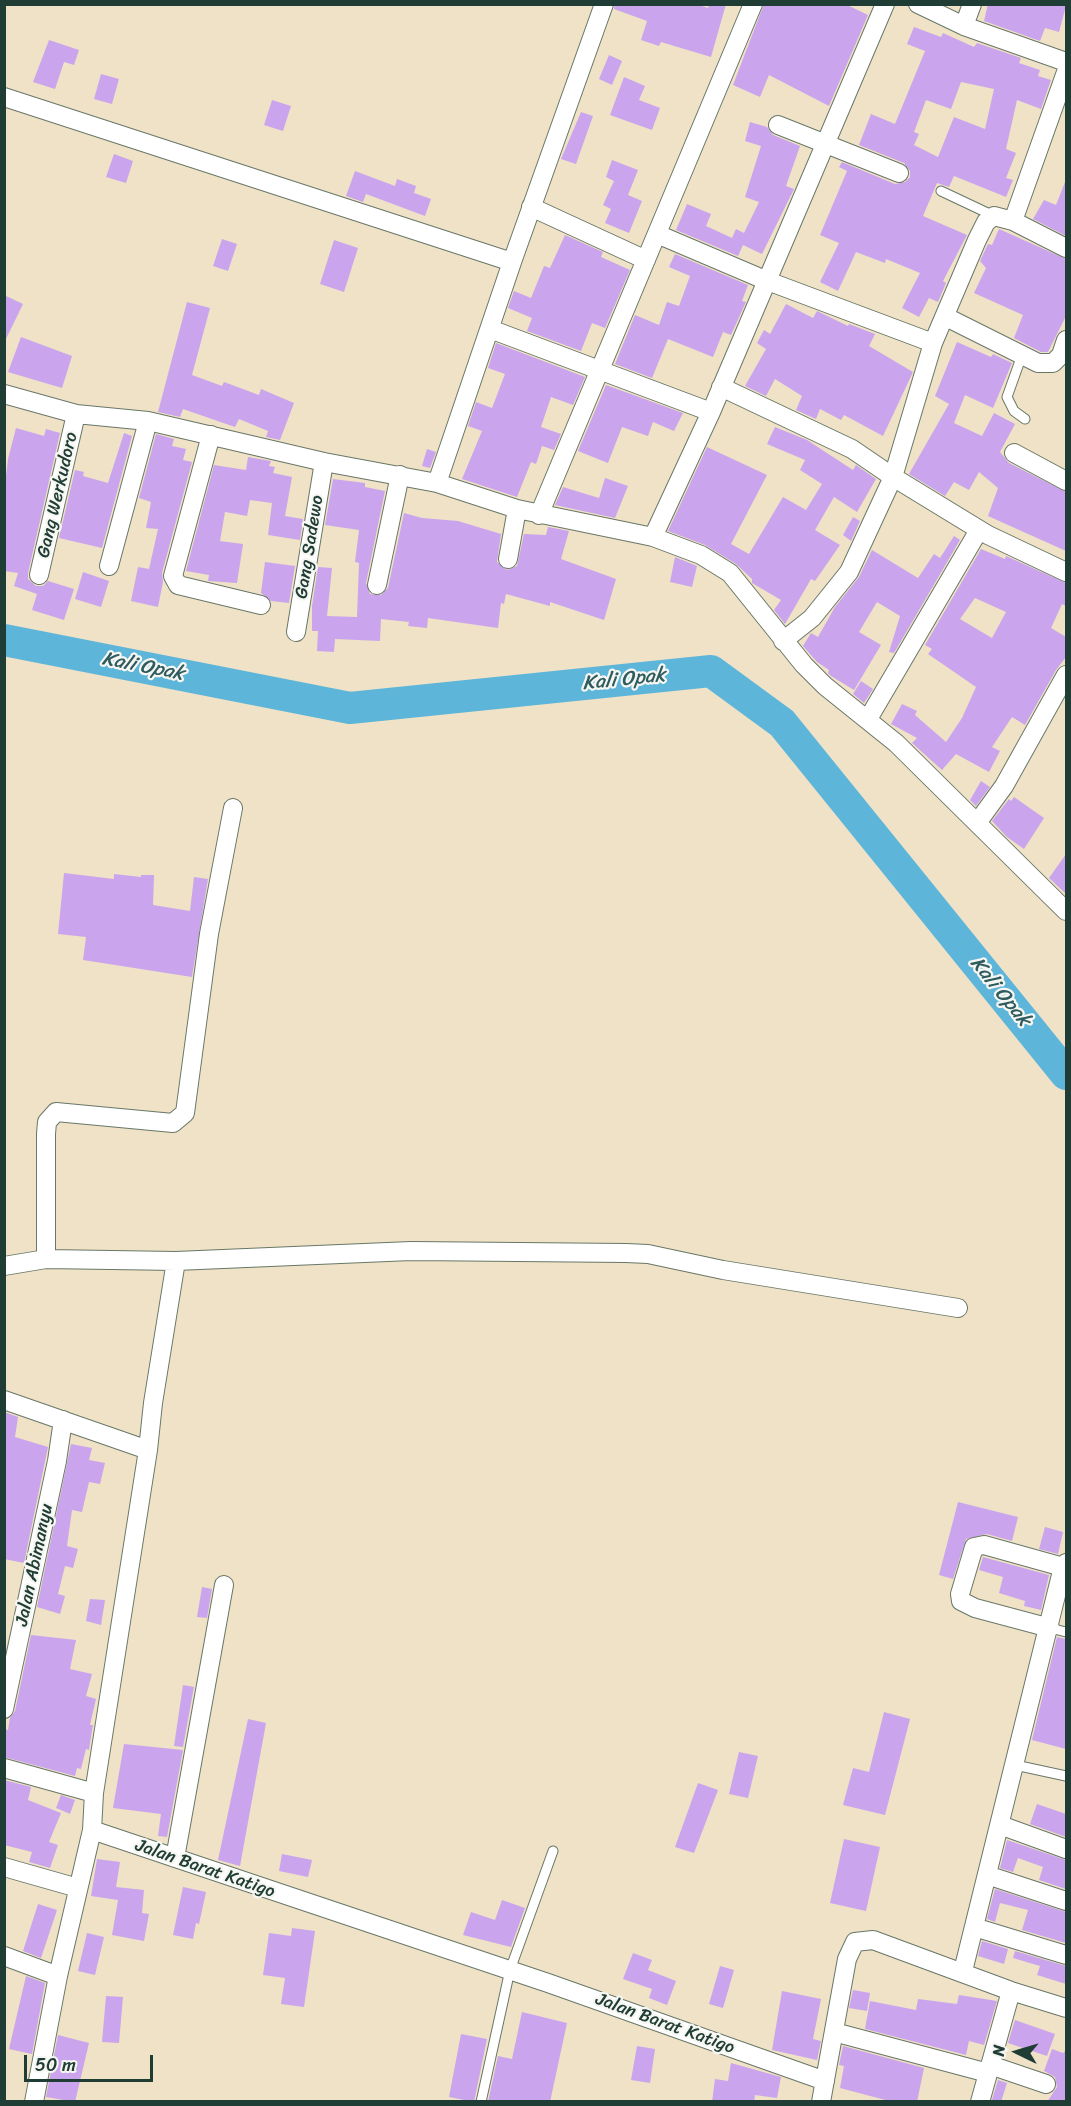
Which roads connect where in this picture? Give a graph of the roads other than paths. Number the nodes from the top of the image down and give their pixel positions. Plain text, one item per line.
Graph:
1 (604, 4) edge
2 (753, 4) edge
3 (885, 4) edge
4 (918, 4) edge
5 (972, 4) edge
6 (964, 26) junction
7 (1066, 62) edge
8 (1066, 72) edge
9 (4, 97) edge
10 (778, 126) dead end
11 (825, 144) junction
12 (899, 173) dead end
13 (941, 191) dead end
14 (531, 207) junction
15 (994, 216) junction
16 (1013, 221) junction
17 (657, 234) junction
18 (1066, 248) edge
19 (646, 260) junction
20 (512, 262) junction
21 (765, 280) junction
22 (946, 316) junction
23 (489, 329) junction
24 (1066, 341) edge
25 (933, 343) junction
26 (1022, 355) junction
27 (600, 370) junction
28 (721, 387) junction
29 (4, 394) edge
30 (711, 412) junction
31 (76, 414) junction
32 (1025, 419) dead end
33 (148, 422) junction
34 (211, 435) junction
35 (1014, 453) dead end
36 (324, 462) junction
37 (400, 475) junction
38 (893, 477) junction
39 (1066, 481) edge
40 (437, 483) junction
41 (517, 509) junction
42 (539, 515) junction
43 (979, 530) junction
44 (653, 537) junction
45 (508, 559) dead end
46 (109, 566) dead end
47 (1066, 572) edge
48 (39, 575) dead end
49 (377, 585) dead end
50 (261, 605) dead end
51 (296, 632) dead end
52 (783, 641) junction
53 (1066, 675) edge
54 (868, 719) junction
55 (233, 808) dead end
56 (977, 823) junction
57 (1066, 911) edge
58 (46, 1259) junction
59 (176, 1261) junction
60 (4, 1266) edge
61 (958, 1308) dead end
62 (4, 1400) edge
63 (63, 1420) junction
64 (148, 1450) junction
65 (1065, 1565) edge
66 (224, 1585) dead end
67 (1058, 1630) edge
68 (4, 1709) edge
69 (1015, 1765) junction
70 (4, 1768) edge
71 (1066, 1776) edge
72 (94, 1793) junction
73 (1000, 1825) junction
74 (92, 1830) junction
75 (1066, 1849) edge
76 (553, 1851) dead end
77 (175, 1858) junction
78 (4, 1867) edge
79 (987, 1875) junction
80 (78, 1888) junction
81 (1066, 1901) edge
82 (974, 1927) junction
83 (1066, 1955) edge
84 (4, 1956) edge
85 (510, 1970) junction
86 (963, 1971) junction
87 (58, 1976) junction
88 (1011, 1991) junction
89 (1066, 2008) edge
90 (834, 2032) junction
91 (989, 2068) junction
92 (825, 2081) junction
93 (1046, 2084) dead end
94 (34, 2102) edge
95 (481, 2102) edge
96 (822, 2102) edge
97 (980, 2102) edge

1 - 14 street
2 - 17 street
3 - 11 street
4 - 6 street
5 - 6 street
6 - 7 street
8 - 16 street
9 - 20 street
10 - 11 street
11 - 12 street
11 - 21 street
13 - 15 lane
14 - 19 street
14 - 20 street
15 - 16 street
15 - 22 street
16 - 18 street
17 - 19 street
17 - 21 street
19 - 27 street
20 - 23 street
21 - 25 street
21 - 28 street
22 - 25 street
22 - 26 street
23 - 27 street
23 - 40 street
24 - 26 street
25 - 38 street
26 - 32 lane
27 - 30 street
27 - 42 street
28 - 30 street
28 - 38 street
29 - 31 street
30 - 44 street
31 - 33 street
31 - 48 street, Gang Werkudoro
33 - 34 street
33 - 46 street
34 - 36 street
34 - 50 street
35 - 39 street
36 - 37 street
36 - 51 street, Gang Sadewo
37 - 40 street
37 - 49 street
38 - 43 street
38 - 52 street
40 - 41 street
41 - 42 street
41 - 45 street
42 - 44 street
43 - 47 street
43 - 54 street
44 - 52 street
52 - 54 street
53 - 56 street
54 - 56 street
55 - 58 street
56 - 57 street
58 - 59 street
58 - 60 street
59 - 61 street
59 - 64 street
62 - 63 street
63 - 64 street
63 - 68 street, Jalan Abimanyu
64 - 72 street
65 - 67 street
65 - 67 street
66 - 77 street
67 - 69 street
69 - 71 lane
69 - 73 street
70 - 72 street
72 - 74 street
73 - 75 street
73 - 79 street
74 - 77 street, Jalan Barat Katigo
74 - 80 street
76 - 85 lane
77 - 85 street, Jalan Barat Katigo
78 - 80 street
79 - 81 street
79 - 82 street
80 - 87 street
82 - 83 street
82 - 86 street
84 - 87 street
85 - 92 street, Jalan Barat Katigo
85 - 95 lane
86 - 88 street
86 - 90 street
87 - 94 street
88 - 89 street
88 - 91 street
90 - 91 street
90 - 92 street
91 - 93 street
91 - 97 street
92 - 96 street

